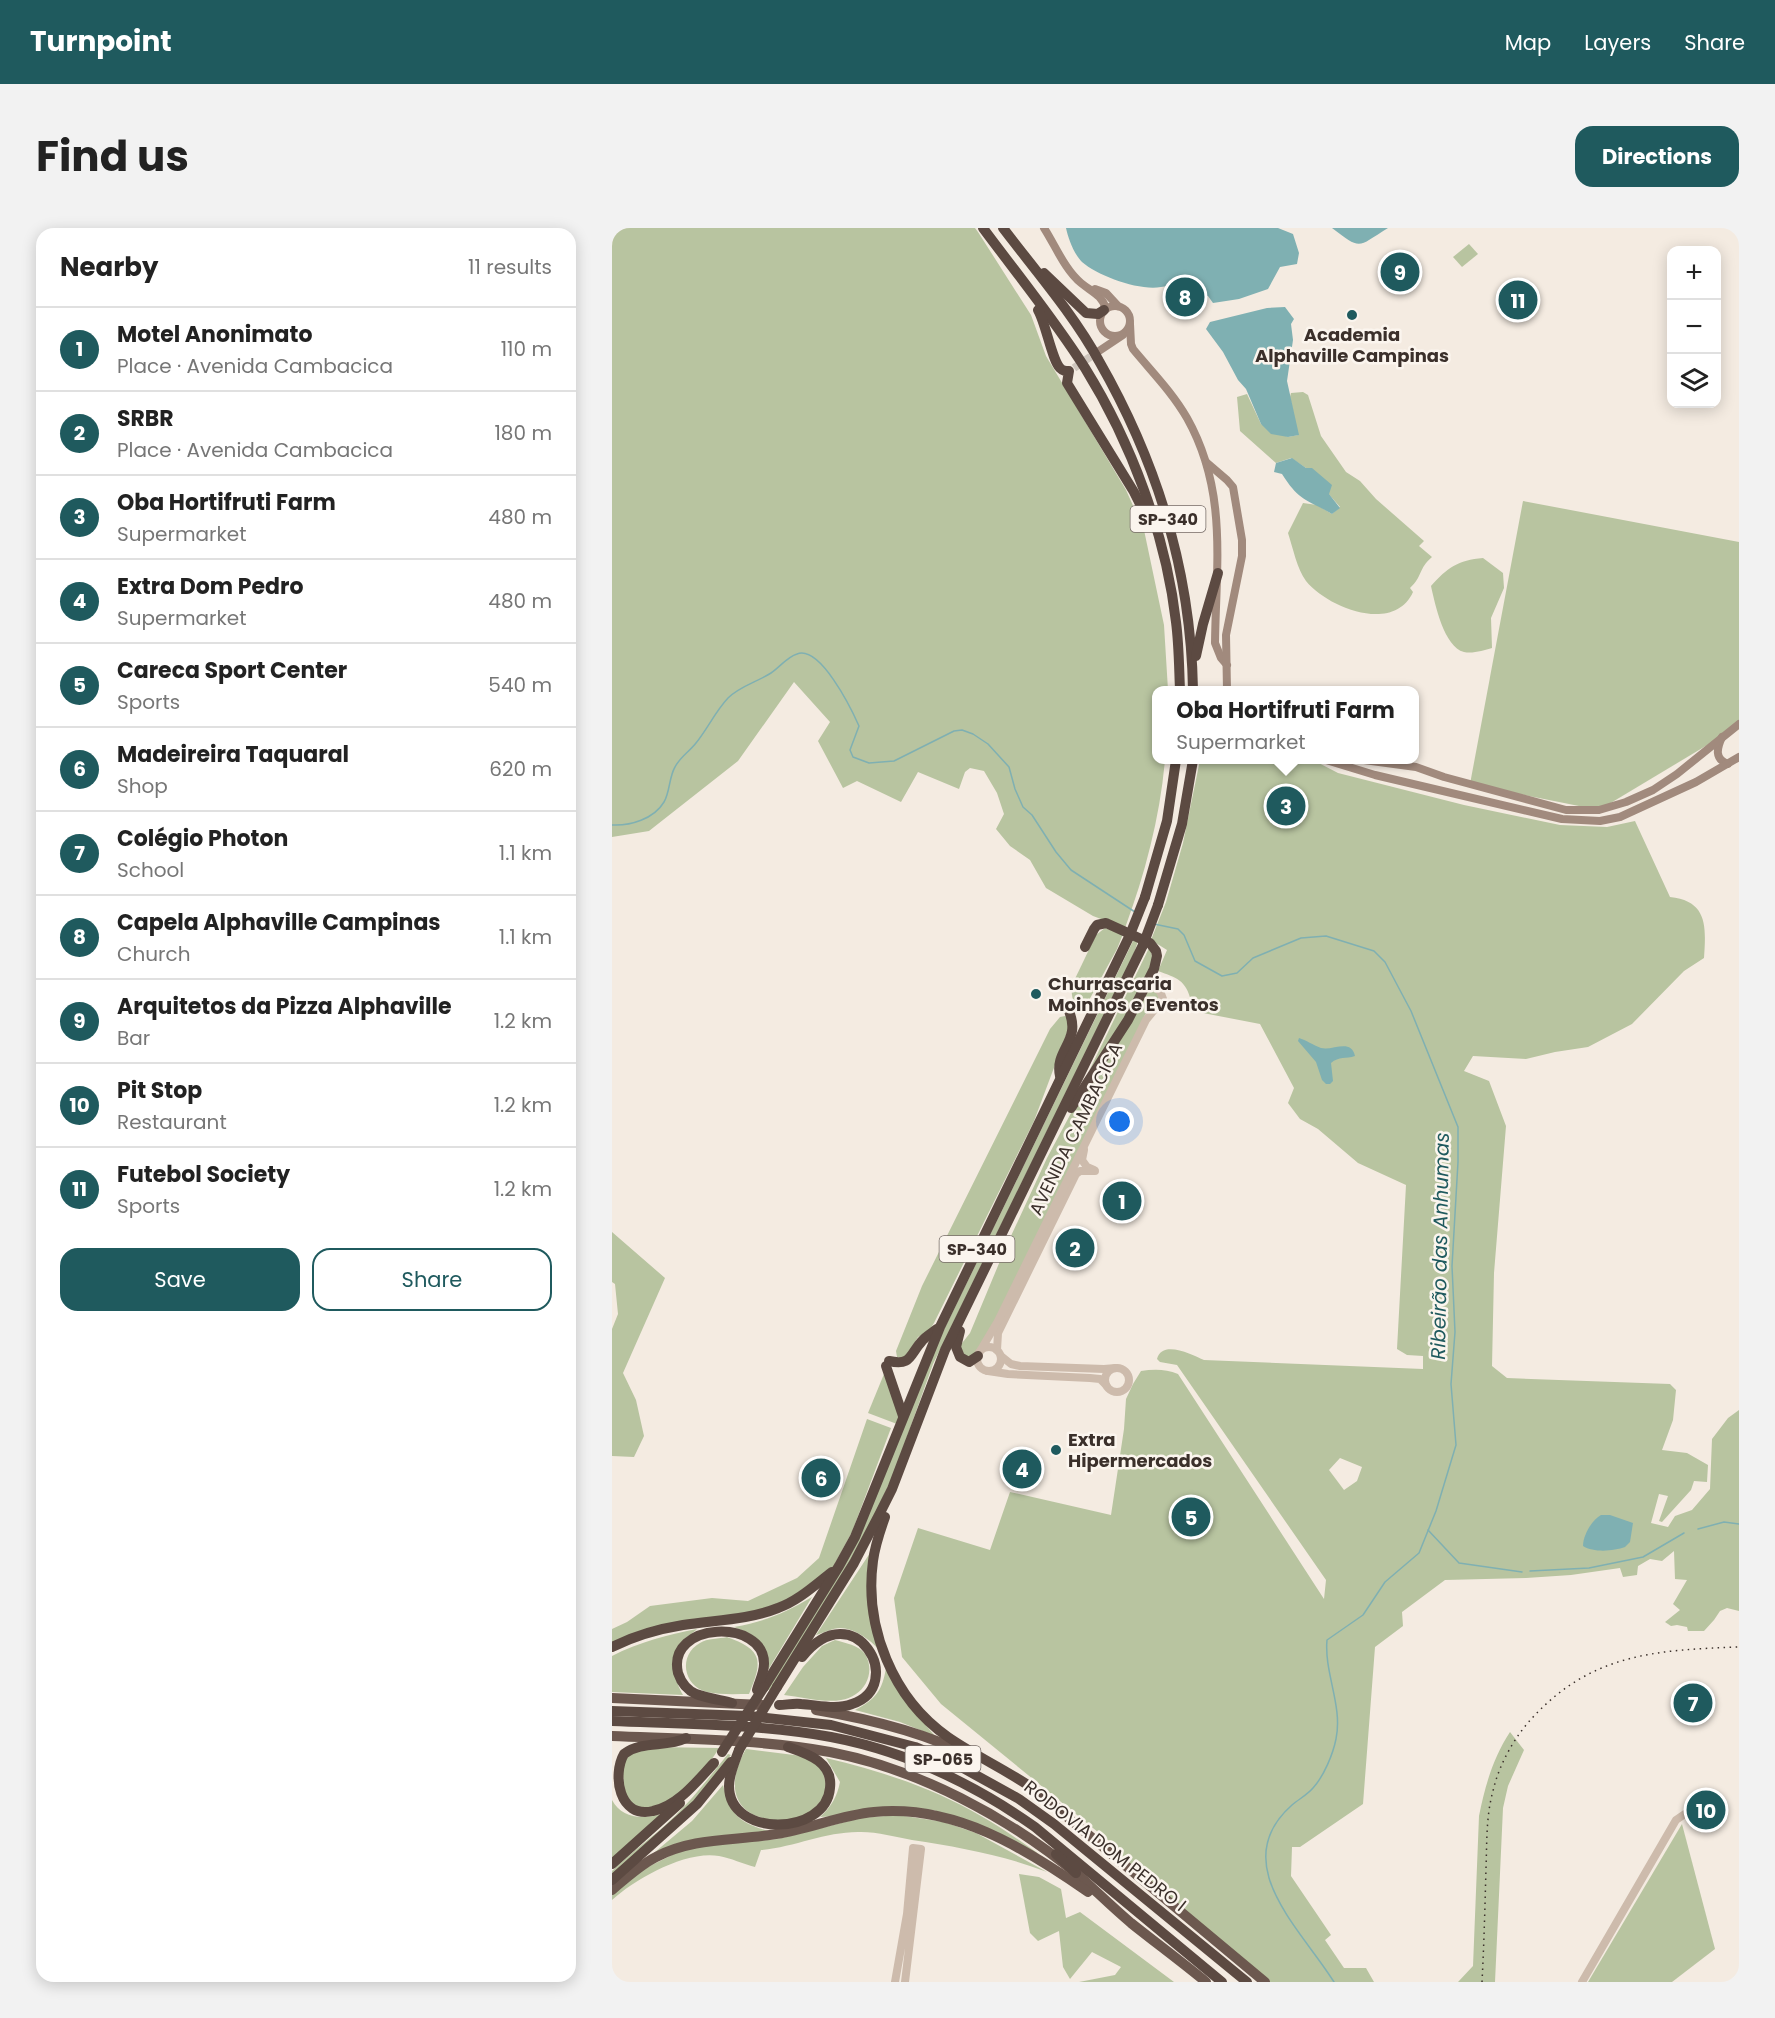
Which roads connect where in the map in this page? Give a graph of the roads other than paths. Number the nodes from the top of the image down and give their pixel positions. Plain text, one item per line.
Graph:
1 (983, 228) edge
2 (1004, 228) edge
3 (1044, 228) edge
4 (1010, 264) junction
5 (1086, 286) junction
6 (1118, 306) junction
7 (1105, 310) junction
8 (1130, 324) junction
9 (1103, 331) junction
10 (1124, 333) junction
11 (1205, 461) junction
12 (1218, 573) junction
13 (1171, 591) junction
14 (1227, 665) junction
15 (1192, 674) junction
16 (1180, 686) edge
17 (1193, 686) edge
18 (1227, 686) edge
19 (1739, 724) edge
20 (1722, 736) junction
21 (1739, 757) edge
22 (1175, 764) edge
23 (1192, 764) edge
24 (1343, 764) edge
25 (1396, 764) edge
26 (1728, 764) junction
27 (1085, 947) dead end
28 (1100, 996) junction
29 (1133, 1011) junction
30 (1060, 1076) junction
31 (1090, 1134) junction
32 (1034, 1170) junction
33 (1001, 1237) junction
34 (940, 1327) junction
35 (999, 1353) junction
36 (978, 1355) junction
37 (1116, 1368) junction
38 (988, 1371) junction
39 (1106, 1385) junction
40 (903, 1416) junction
41 (903, 1459) junction
42 (839, 1566) junction
43 (612, 1647) edge
44 (777, 1687) junction
45 (612, 1698) edge
46 (753, 1702) junction
47 (732, 1703) junction
48 (778, 1706) junction
49 (612, 1711) edge
50 (612, 1721) edge
51 (612, 1736) edge
52 (686, 1738) junction
53 (788, 1746) junction
54 (739, 1750) junction
55 (714, 1763) junction
56 (982, 1793) junction
57 (1698, 1805) dead end
58 (1066, 1816) junction
59 (612, 1864) edge
60 (1076, 1874) junction
61 (612, 1880) edge
62 (612, 1890) edge
63 (1130, 1922) junction
64 (895, 1982) edge
65 (905, 1982) edge
66 (1206, 1982) edge
67 (1222, 1982) edge
68 (1247, 1982) edge
69 (1265, 1982) edge
70 (1582, 1982) edge

1 - 4 highway, SP-340
2 - 7 highway
2 - 15 highway, SP-340
3 - 5 main road
4 - 13 highway, SP-340
4 - 13 highway
5 - 6 main road
5 - 7 main road
6 - 7 main road
6 - 8 main road
7 - 9 main road
8 - 10 main road
8 - 11 main road
9 - 10 main road
9 - 10 main road
11 - 12 main road
11 - 14 main road
12 - 14 main road
12 - 15 highway
13 - 16 highway, SP-340
14 - 18 main road
15 - 17 highway, SP-340
19 - 20 main road
20 - 25 main road
20 - 26 main road
21 - 26 main road
22 - 28 highway, SP-340, bridge
23 - 32 highway, SP-340, bridge
24 - 26 main road
27 - 29 highway
28 - 30 highway, SP-340
28 - 30 highway
29 - 31 street, AVENIDA CAMBACICA
29 - 32 highway
30 - 34 highway, SP-340
31 - 35 street, AVENIDA CAMBACICA
31 - 36 street, AVENIDA CAMBACICA
32 - 33 highway, SP-340
33 - 36 highway
33 - 41 highway, SP-340
34 - 40 highway, SP-340
34 - 40 highway
35 - 36 street
35 - 37 street
35 - 38 street
36 - 38 street
37 - 39 street
37 - 39 street
38 - 39 street
40 - 42 highway, SP-340
41 - 44 highway, SP-340
41 - 58 highway
42 - 43 highway
42 - 46 highway, SP-340, bridge
44 - 48 highway
44 - 54 highway, bridge
45 - 47 highway, SP-065
46 - 47 highway
46 - 55 highway, bridge
47 - 48 highway, SP-065
48 - 58 highway, SP-065
49 - 68 highway, RODOVIA DOM PEDRO I / SP-065
50 - 56 highway, RODOVIA DOM PEDRO I / SP-065
51 - 52 highway, SP-065
52 - 53 highway, SP-065
52 - 55 highway
53 - 54 highway, SP-065
53 - 60 highway, SP-065
54 - 61 highway
55 - 59 highway
56 - 60 highway
56 - 67 highway, RODOVIA DOM PEDRO I / SP-065
57 - 70 street
58 - 69 highway, SP-065
60 - 63 highway, SP-065
62 - 63 highway
63 - 66 highway, SP-065
64 - 65 street

